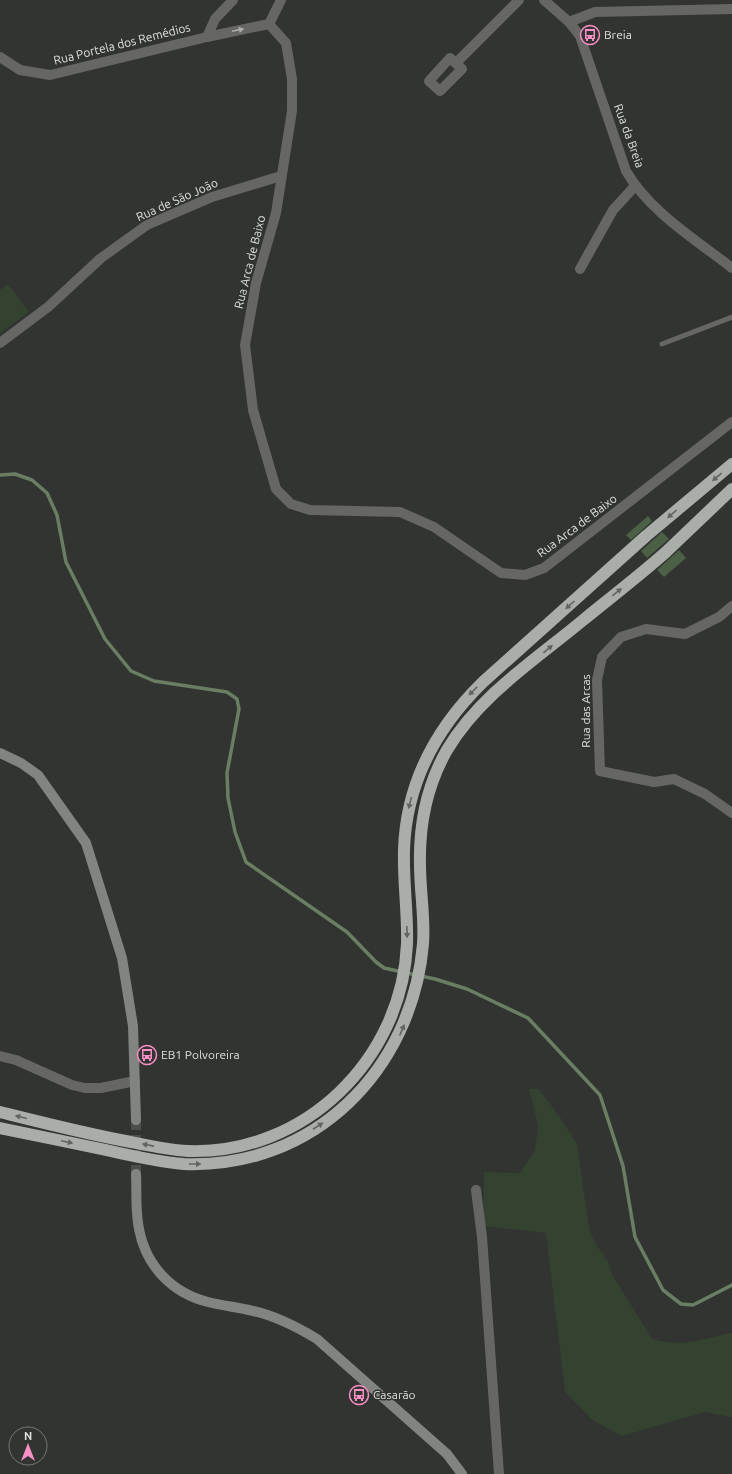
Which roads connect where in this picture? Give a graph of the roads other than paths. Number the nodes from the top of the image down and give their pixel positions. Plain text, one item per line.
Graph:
1 (233, 0) edge
2 (281, 0) edge
3 (519, 0) edge
4 (544, 0) edge
5 (732, 9) edge
6 (569, 22) junction
7 (269, 24) junction
8 (207, 37) junction
9 (0, 57) edge
10 (456, 64) dead end
11 (281, 176) junction
12 (635, 186) junction
13 (732, 268) edge
14 (580, 269) dead end
15 (732, 317) edge
16 (0, 343) edge
17 (662, 344) dead end
18 (732, 422) edge
19 (732, 464) edge
20 (732, 489) edge
21 (732, 606) edge
22 (0, 753) edge
23 (732, 813) edge
24 (0, 1056) edge
25 (135, 1081) junction
26 (0, 1112) edge
27 (136, 1120) tunnel mouth
28 (0, 1127) edge
29 (136, 1174) tunnel mouth
30 (476, 1190) dead end
31 (462, 1474) edge
32 (499, 1474) edge

1 - 8 street, Rua Portela dos Remédios
2 - 7 street
3 - 10 street
4 - 6 street, Rua da Breia
5 - 6 street
6 - 12 street, Rua da Breia
8 -> 7 street, Rua Portela dos Remédios
7 - 11 street, Rua Arca de Baixo
8 - 9 street, Rua Portela dos Remédios
11 - 16 street, Rua de São João
11 - 18 street, Rua Arca de Baixo
12 - 13 street, Rua da Breia
12 - 14 street
15 - 17 lane
19 -> 26 highway
28 -> 20 highway
21 - 23 street, Rua das Arcas
22 - 25 main road
24 - 25 street
25 - 27 main road
29 - 31 main road
30 - 32 street

